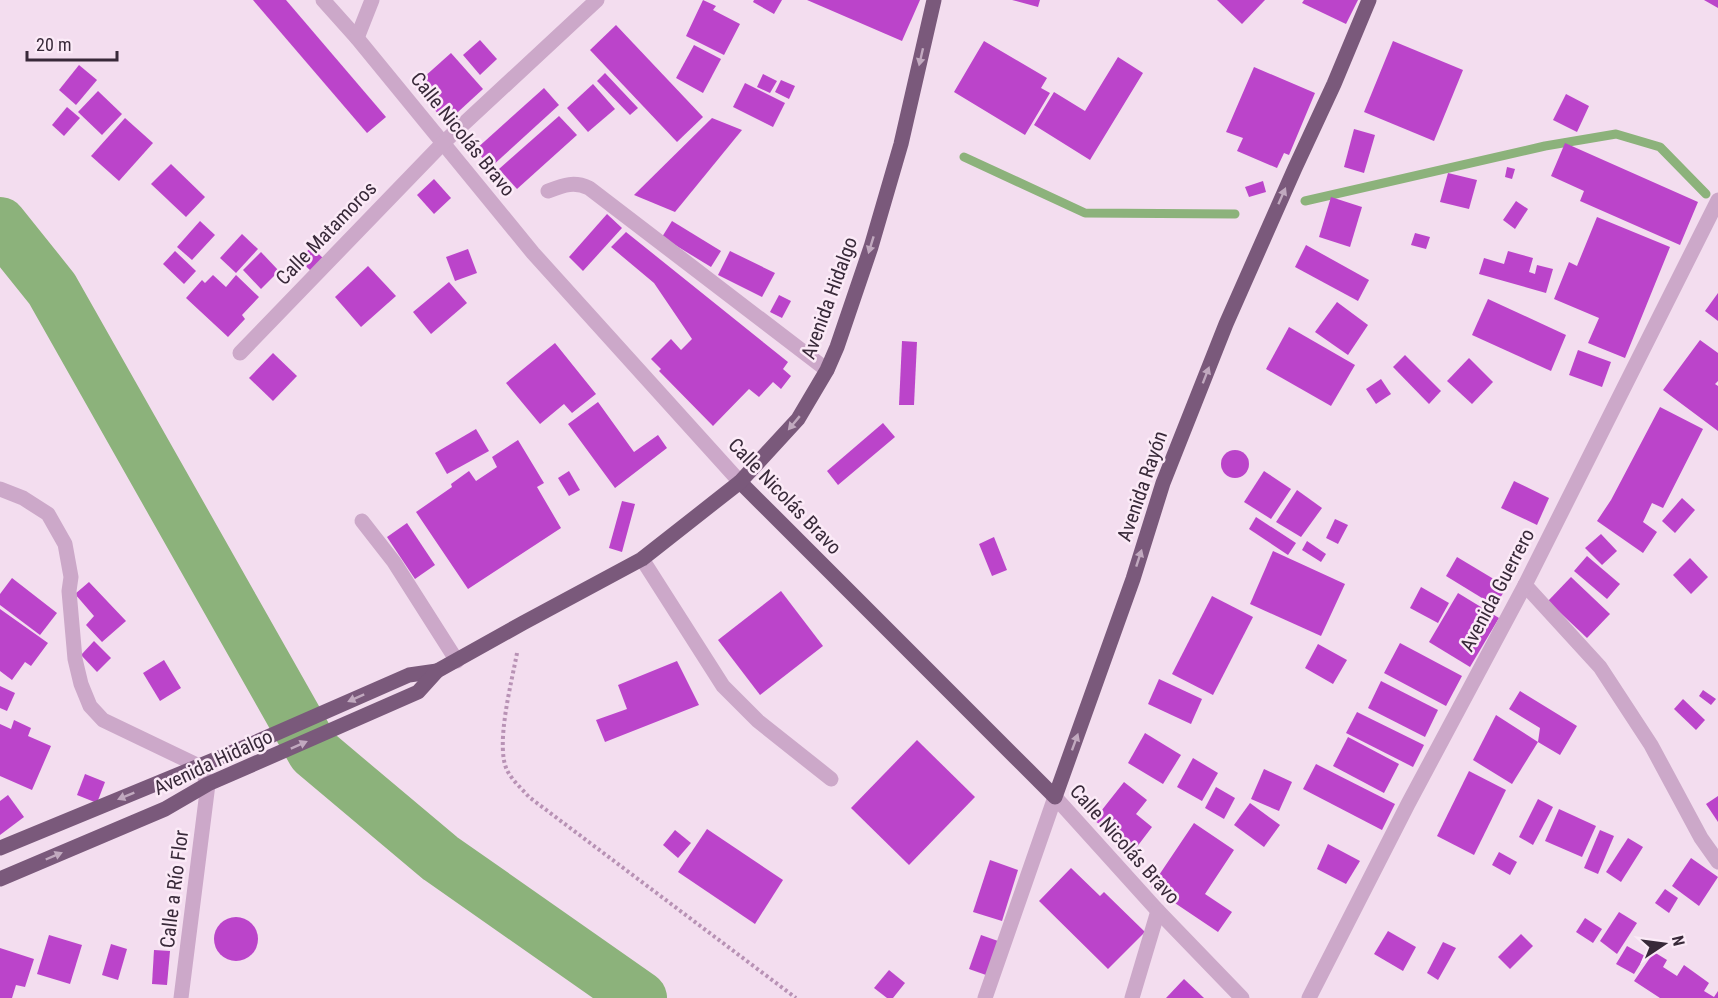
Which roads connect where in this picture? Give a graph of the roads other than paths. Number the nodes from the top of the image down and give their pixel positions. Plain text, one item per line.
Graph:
1 (323, 0) edge
2 (372, 0) edge
3 (597, 0) edge
4 (934, 0) edge
5 (1369, 0) edge
6 (357, 38) junction
7 (443, 143) junction
8 (548, 190) dead end
9 (1718, 200) edge
10 (240, 353) dead end
11 (826, 370) junction
12 (740, 482) junction
13 (0, 489) edge
14 (362, 521) dead end
15 (642, 559) junction
16 (1525, 585) junction
17 (457, 661) junction
18 (437, 672) junction
19 (199, 766) junction
20 (831, 779) dead end
21 (208, 784) junction
22 (1055, 797) junction
23 (0, 848) edge
24 (1718, 861) edge
25 (0, 879) edge
26 (1158, 911) junction
27 (181, 998) edge
28 (985, 998) edge
29 (1132, 998) edge
30 (1242, 998) edge
31 (1309, 998) edge

1 - 6 street, Calle Nicolás Bravo
2 - 6 street
3 - 7 street, Calle Matamoros
4 -> 11 main road, Avenida Hidalgo
22 -> 5 main road, Avenida Rayón
6 - 7 street, Calle Nicolás Bravo
7 - 10 street, Calle Matamoros
7 - 12 street, Calle Nicolás Bravo
8 - 11 street
9 - 16 street, Avenida Guerrero
11 -> 12 main road, Avenida Hidalgo
12 - 15 main road, Avenida Hidalgo
12 - 22 main road, Calle Nicolás Bravo
13 - 19 street
14 - 17 street
15 - 17 main road, Avenida Hidalgo
15 - 20 street
16 - 24 street
16 - 31 street, Avenida Guerrero
17 - 18 main road, Avenida Hidalgo
18 -> 19 main road, Avenida Hidalgo
21 -> 18 main road, Avenida Hidalgo
19 - 21 street
19 -> 23 main road, Avenida Hidalgo
25 -> 21 main road, Avenida Hidalgo
21 - 27 street, Calle a Río Flor
22 - 26 street, Calle Nicolás Bravo
22 - 28 street, Avenida Rayón
26 - 29 street
26 - 30 street, Calle Nicolás Bravo

